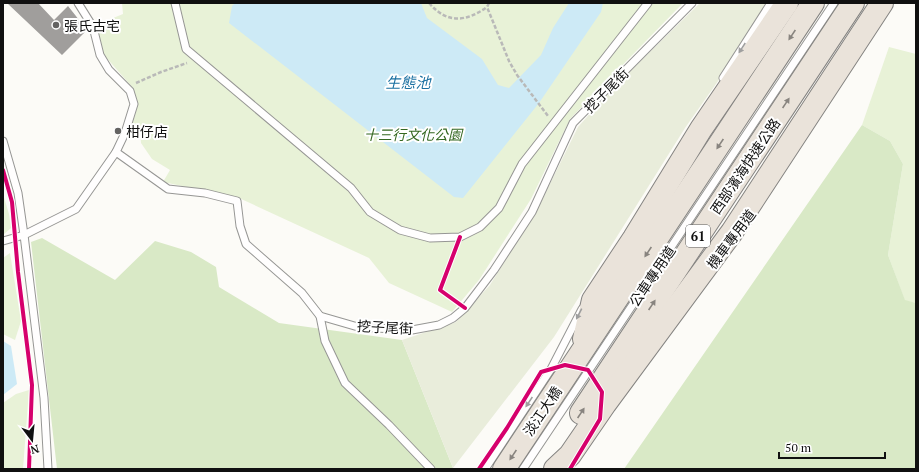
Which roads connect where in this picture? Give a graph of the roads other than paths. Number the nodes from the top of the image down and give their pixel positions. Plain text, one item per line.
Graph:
1 (78, 3) edge
2 (175, 3) edge
3 (648, 3) edge
4 (692, 3) edge
5 (771, 3) edge
6 (787, 3) edge
7 (813, 3) edge
8 (834, 3) edge
9 (853, 3) edge
10 (882, 3) edge
11 (717, 86) dead end
12 (3, 141) edge
13 (116, 152) junction
14 (772, 185) dead end
15 (24, 235) junction
16 (3, 241) edge
17 (607, 266) dead end
18 (320, 316) junction
19 (581, 353) junction
20 (48, 469) edge
21 (431, 469) edge
22 (485, 469) edge
23 (504, 469) edge
24 (523, 469) edge
25 (544, 469) edge
26 (555, 469) edge
27 (561, 469) edge

1 - 13 lane
2 - 3 lane
4 - 18 lane, 挖子尾街
5 -> 11 lane
6 - 19 highway
7 -> 19 highway, 61
8 - 24 lane, 公車專用道
25 -> 9 highway, 西部濱海快速公路 / 61
10 - 26 highway
12 - 15 lane
13 - 15 lane
13 - 18 lane
14 - 27 lane, 機車專用道
15 - 16 lane
15 - 20 lane
17 -> 22 lane
18 - 21 lane
19 -> 23 highway, 淡江大橋 / 61

